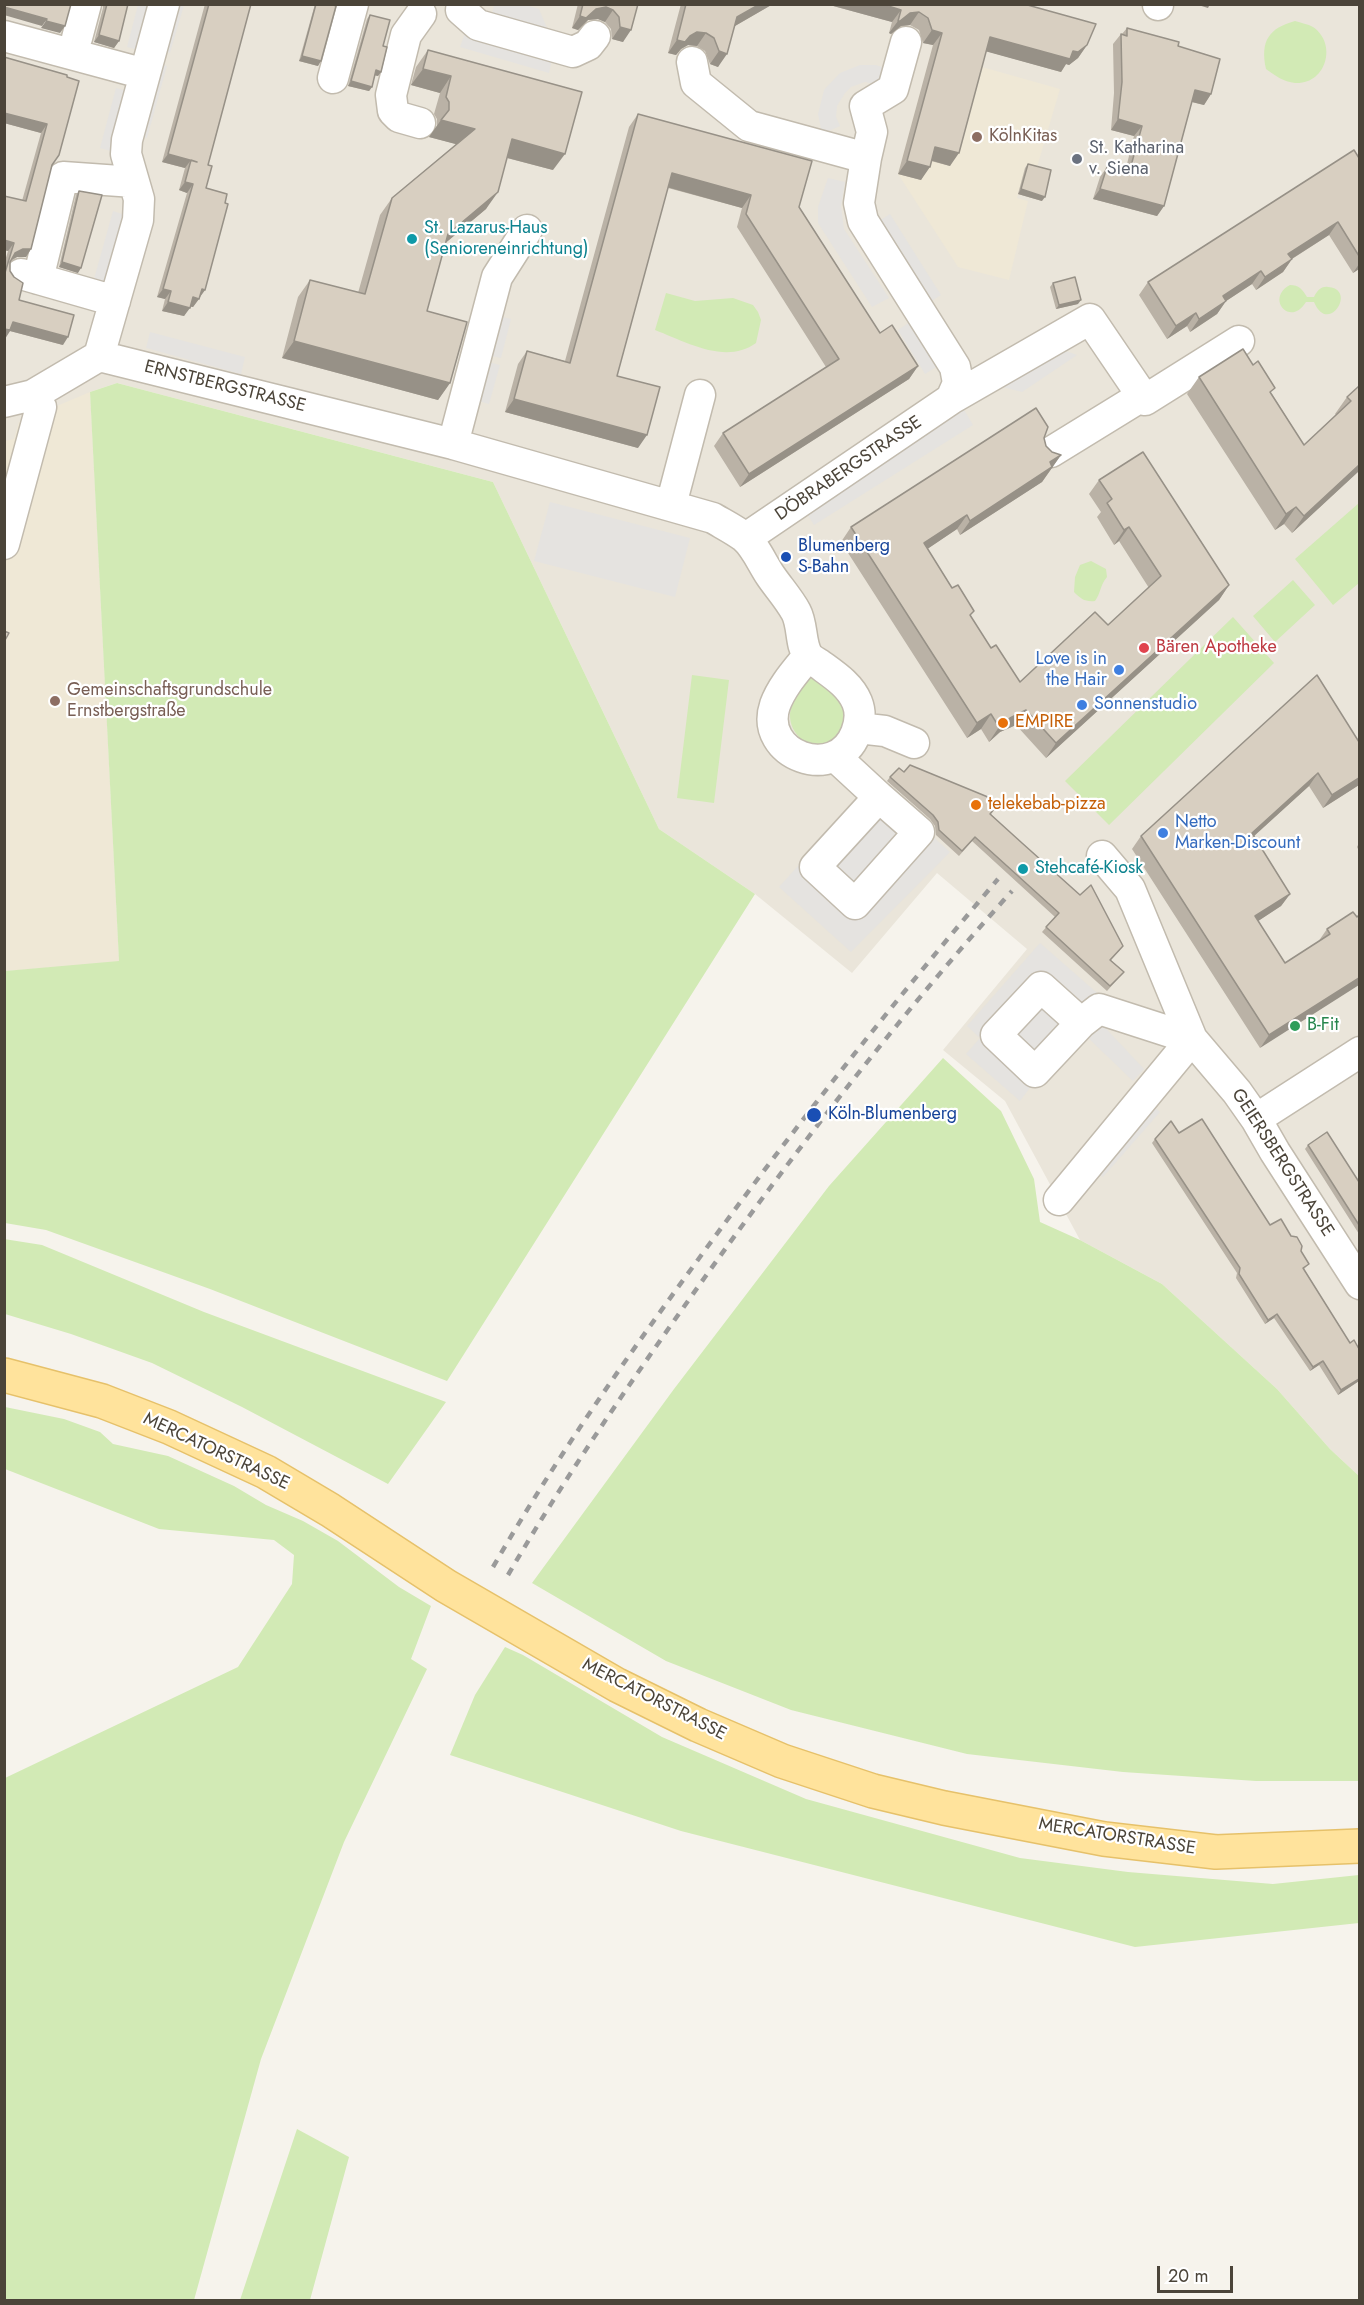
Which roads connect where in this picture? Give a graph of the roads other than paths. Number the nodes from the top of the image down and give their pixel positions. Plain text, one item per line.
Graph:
1 (86, 4) edge
2 (164, 4) edge
3 (353, 4) edge
4 (464, 7) edge
5 (417, 9) edge
6 (4, 36) edge
7 (595, 36) dead end
8 (77, 38) dead end
9 (906, 42) dead end
10 (692, 62) dead end
11 (145, 74) junction
12 (333, 78) dead end
13 (420, 123) dead end
14 (866, 158) junction
15 (134, 182) junction
16 (527, 230) dead end
17 (115, 301) junction
18 (1239, 341) dead end
19 (99, 356) junction
20 (33, 395) junction
21 (700, 395) dead end
22 (1143, 398) junction
23 (951, 399) junction
24 (4, 402) edge
25 (453, 444) junction
26 (1051, 452) edge
27 (671, 505) junction
28 (746, 538) junction
29 (4, 544) edge
30 (808, 656) junction
31 (858, 728) junction
32 (914, 743) dead end
33 (839, 754) junction
34 (879, 797) dead end
35 (1102, 856) dead end
36 (1080, 1023) dead end
37 (1192, 1039) junction
38 (1359, 1052) edge
39 (1256, 1119) junction
40 (1059, 1200) dead end
41 (1359, 1284) edge
42 (4, 1375) edge
43 (1359, 1846) edge

1 - 8 street
2 - 11 street
3 - 12 street
4 - 5 street
4 - 7 street
5 - 13 street
6 - 11 street
9 - 14 street
10 - 14 street
11 - 15 street
14 - 23 street
15 - 17 street
15 - 17 street
16 - 25 street
17 - 19 street
18 - 22 street
19 - 20 street
19 - 25 street, ERNSTBERGSTRASSE
20 - 24 street
20 - 29 street
21 - 27 street
22 - 23 street, DÖBRABERGSTRASSE
22 - 26 street
23 - 28 street, DÖBRABERGSTRASSE
25 - 27 street, ERNSTBERGSTRASSE
27 - 28 street, ERNSTBERGSTRASSE
28 - 30 street, ERNSTBERGSTRASSE
30 - 31 street
30 - 33 street
31 - 32 street
31 - 33 street
33 - 34 street
35 - 37 street, GEIERSBERGSTRASSE
36 - 37 street
37 - 39 street, GEIERSBERGSTRASSE
37 - 40 street
38 - 39 street
39 - 41 street, GEIERSBERGSTRASSE
42 - 43 main road, MERCATORSTRASSE

